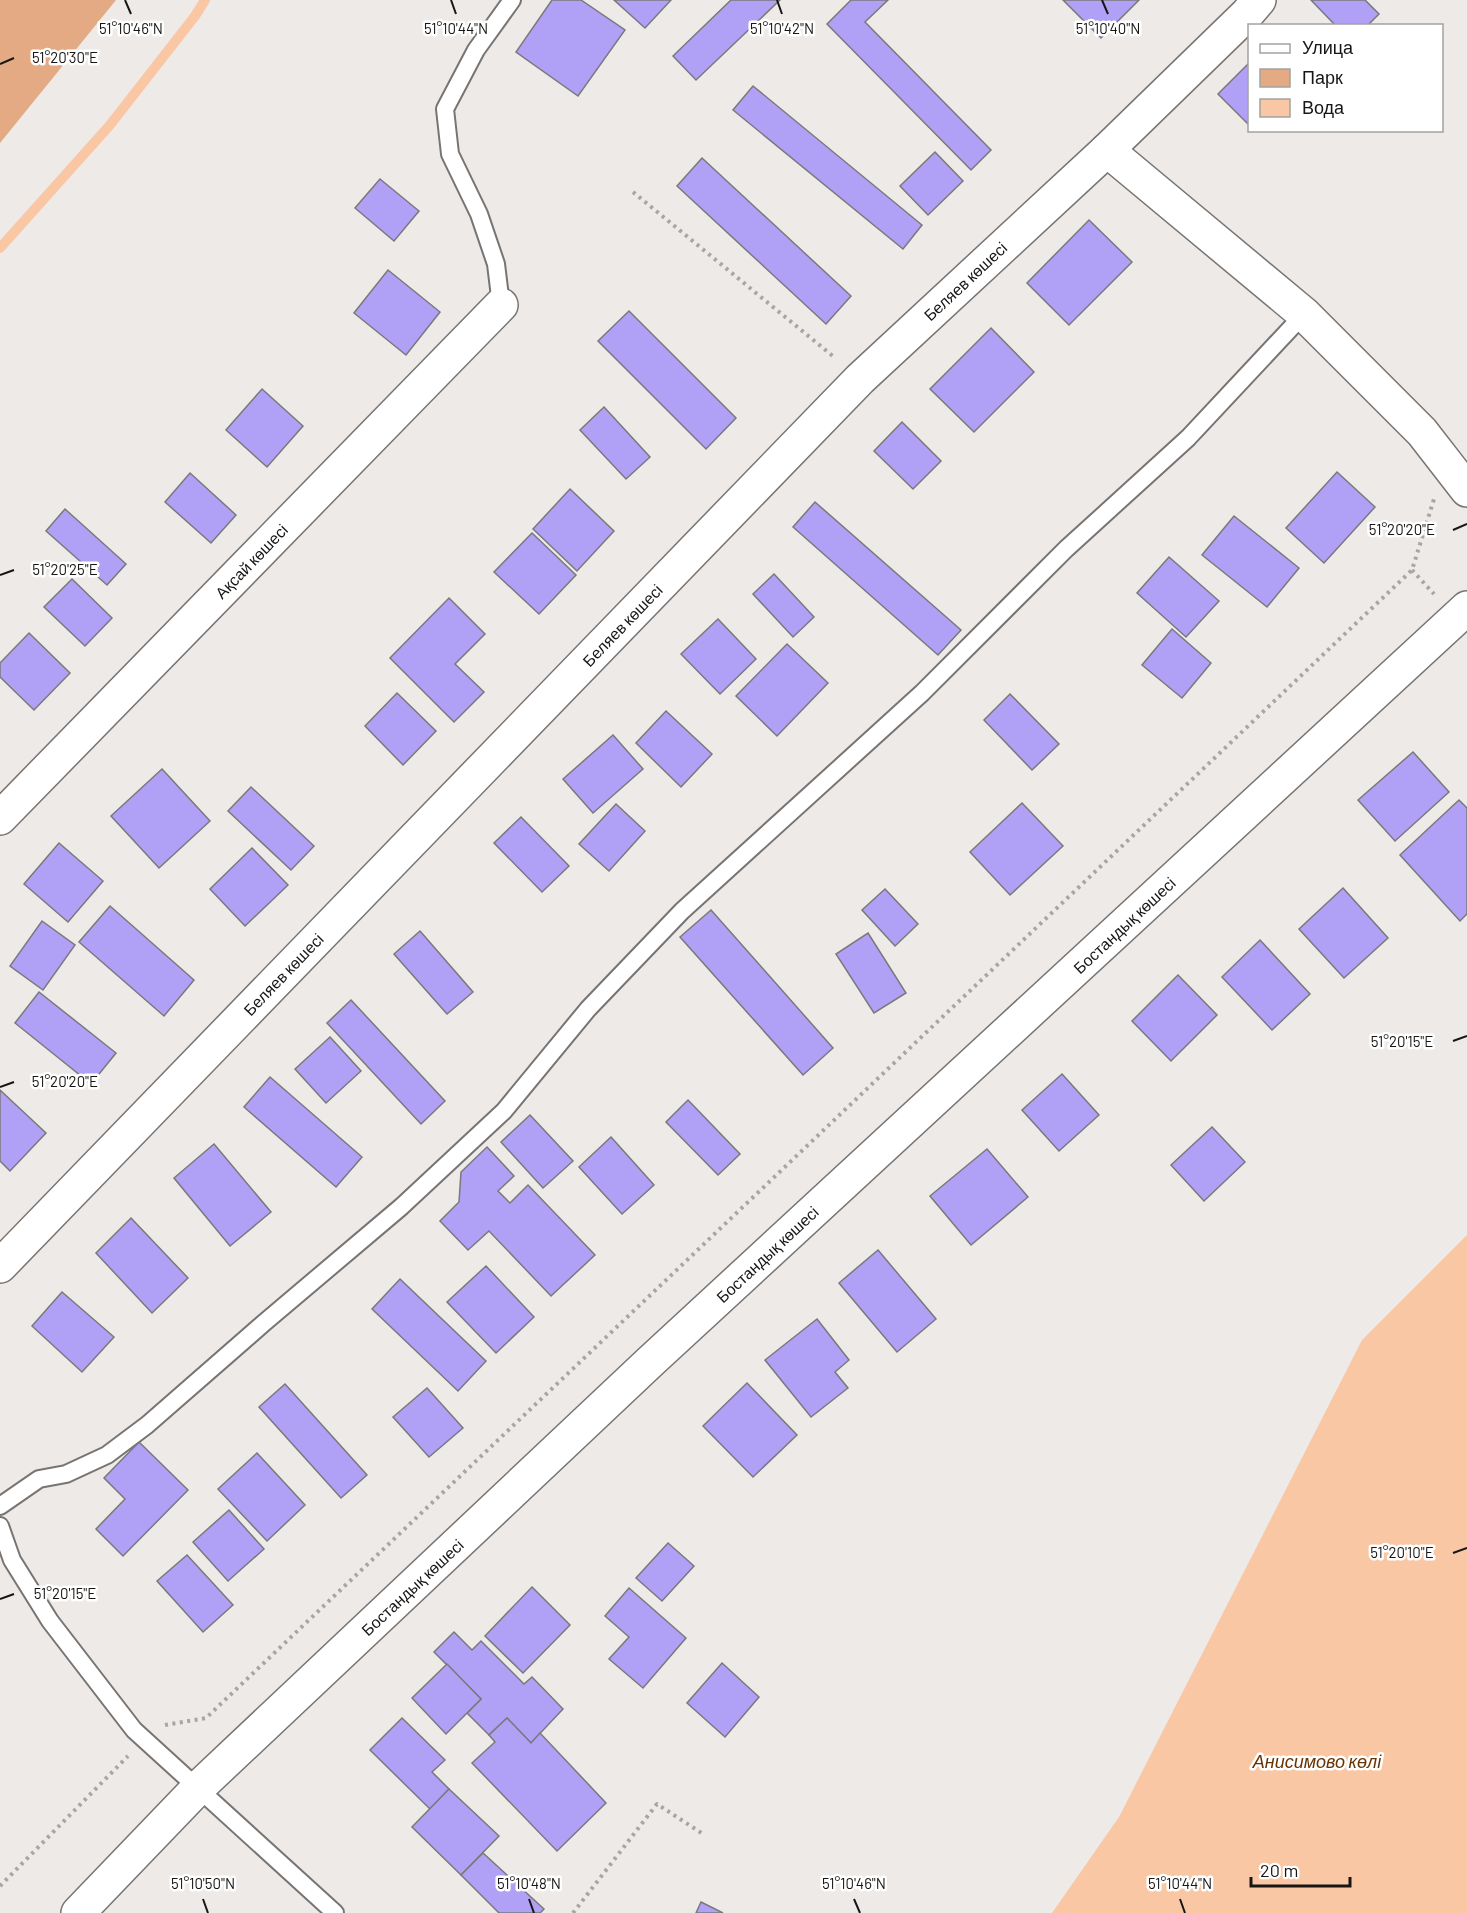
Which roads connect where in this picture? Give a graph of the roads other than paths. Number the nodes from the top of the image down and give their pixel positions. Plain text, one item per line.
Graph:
1 (512, 0) edge
2 (1259, 0) edge
3 (1107, 150) junction
4 (501, 305) joint
5 (1304, 314) junction
6 (1467, 490) edge
7 (1467, 608) edge
8 (0, 818) edge
9 (0, 1266) edge
10 (0, 1506) edge
11 (0, 1526) edge
12 (6, 1566) edge
13 (198, 1788) junction
14 (78, 1913) edge
15 (336, 1913) edge

1 - 4 lane
2 - 3 street, Беляев көшесі
3 - 5 street
3 - 9 street, Беляев көшесі
4 - 8 street, Ақсай көшесі
5 - 6 street
5 - 10 lane
7 - 13 street, Бостандық көшесі
11 - 12 lane
12 - 13 lane
13 - 14 street, Бостандық көшесі
13 - 15 lane

